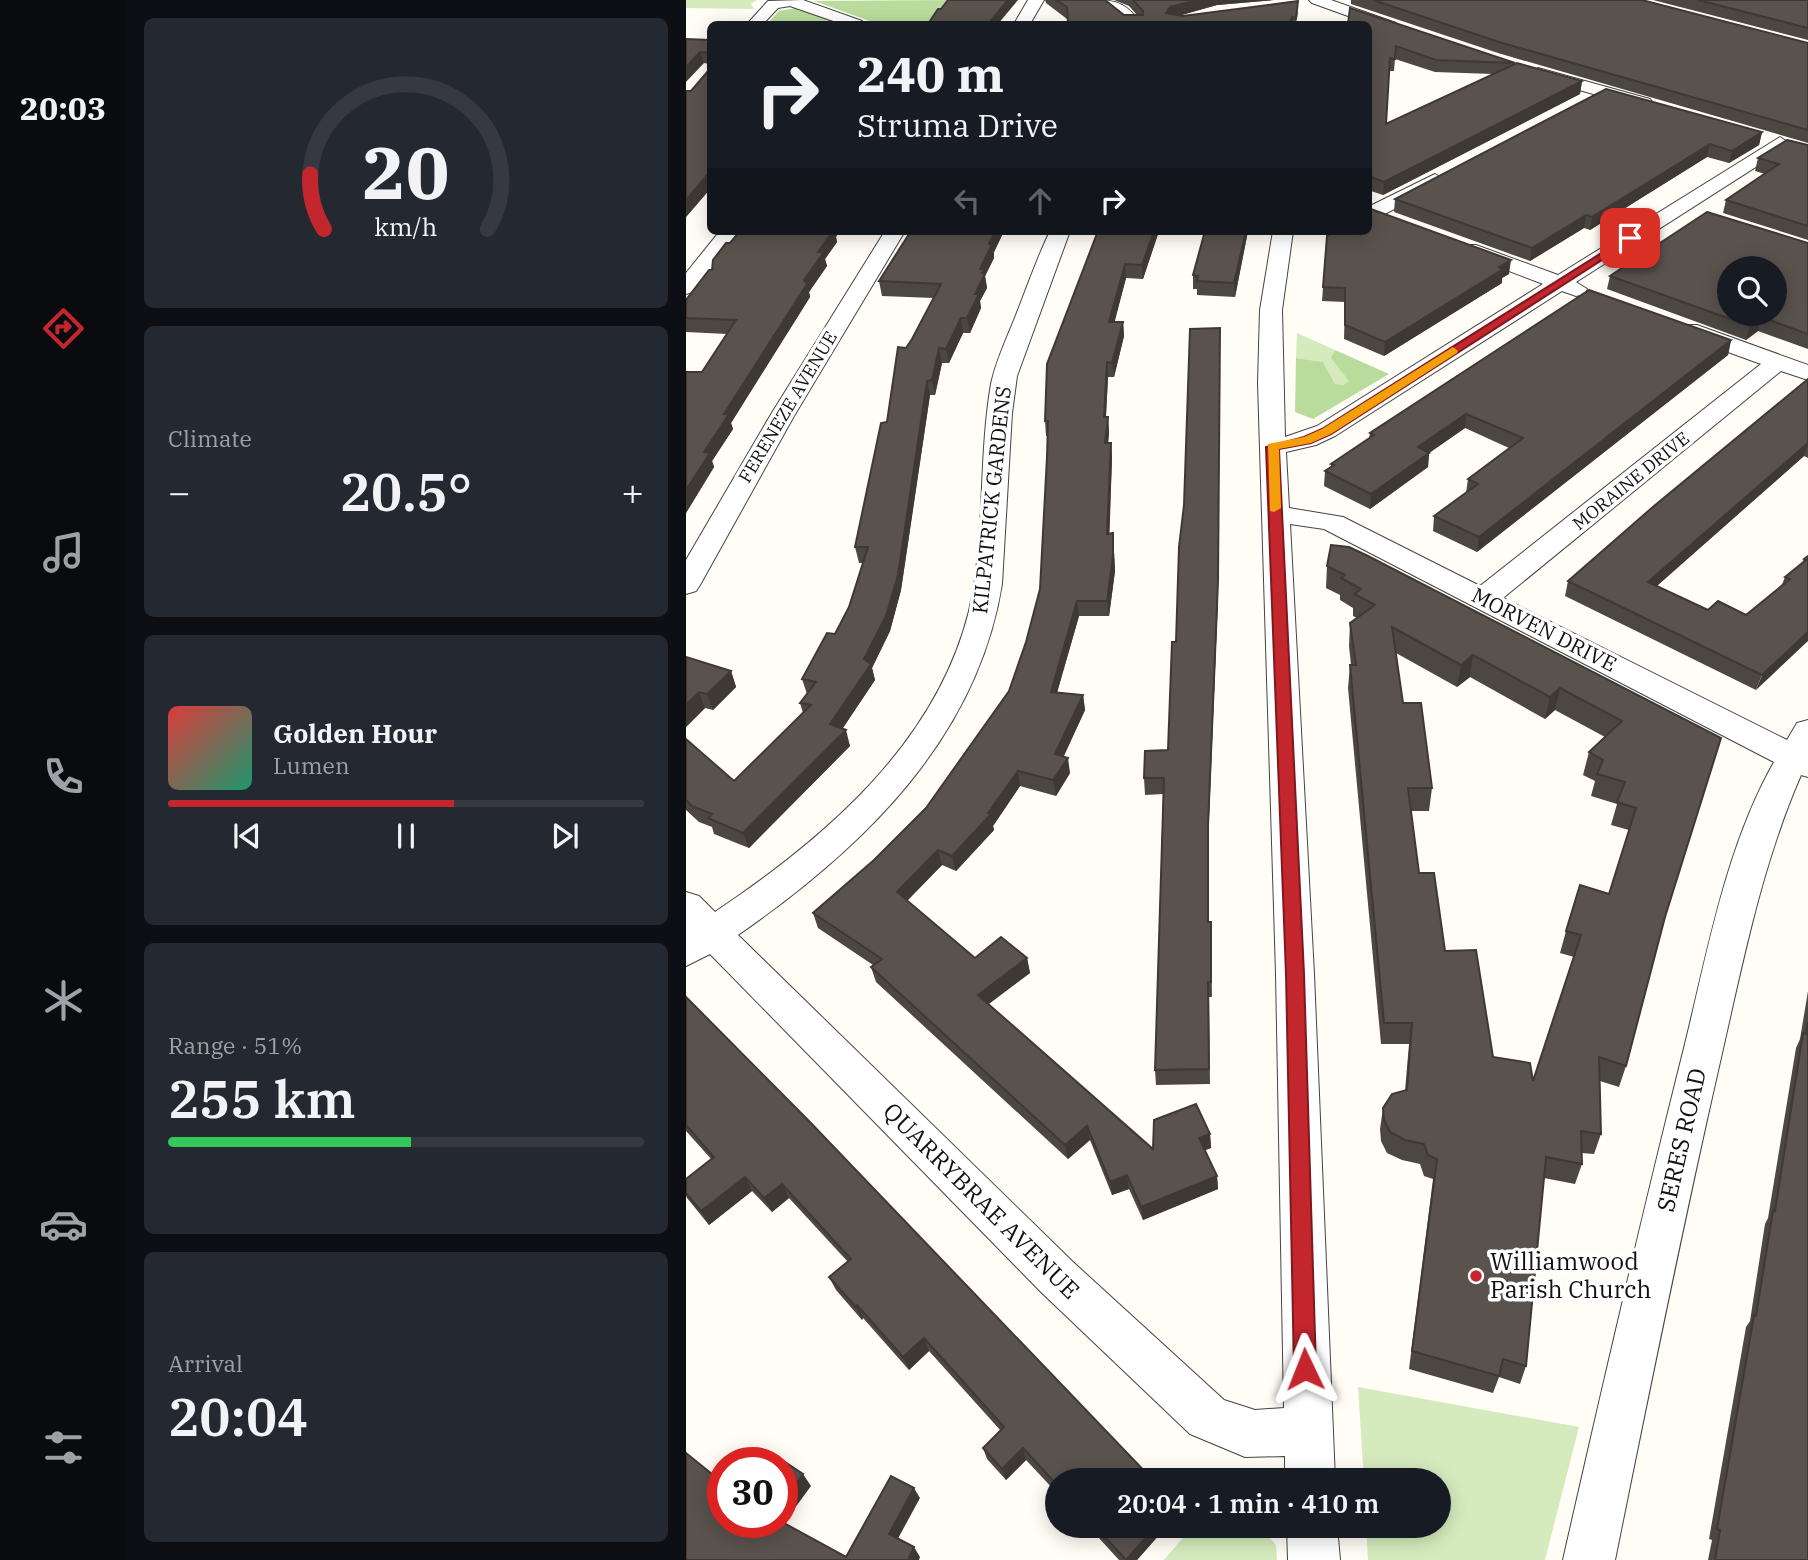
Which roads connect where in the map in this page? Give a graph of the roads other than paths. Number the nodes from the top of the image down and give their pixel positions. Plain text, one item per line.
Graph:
1 (1036, 0) edge
2 (1103, 0) edge
3 (1312, 2) edge
4 (1340, 8) junction
5 (757, 21) edge
6 (848, 21) edge
7 (1024, 21) edge
8 (1131, 21) edge
9 (1325, 21) edge
10 (1409, 33) edge
11 (1516, 67) edge
12 (1604, 92) junction
13 (1580, 104) edge
14 (1667, 110) edge
15 (1755, 135) edge
16 (1457, 168) edge
17 (1676, 207) junction
18 (1372, 212) edge
19 (1372, 214) edge
20 (1702, 216) edge
21 (1397, 223) edge
22 (728, 235) edge
23 (893, 235) edge
24 (1058, 235) edge
25 (1282, 235) edge
26 (1447, 241) edge
27 (1560, 283) junction
28 (686, 287) edge
29 (1599, 297) edge
30 (1663, 320) edge
31 (1778, 362) junction
32 (1808, 373) edge
33 (1273, 447) junction
34 (1274, 516) junction
35 (686, 585) edge
36 (1483, 599) junction
37 (1803, 751) edge
38 (695, 930) edge
39 (1306, 1429) junction
40 (1309, 1468) edge
41 (1313, 1538) edge
42 (1314, 1560) edge
43 (1589, 1560) edge

1 - 7 street
2 - 8 street
3 - 4 street
4 - 9 street
4 - 10 street
5 - 6 street
11 - 12 street
12 - 13 street
12 - 14 street
15 - 17 street
16 - 18 street
17 - 20 street
17 - 27 street
19 - 21 street
22 - 28 street
23 - 35 street, FERENEZE AVENUE
24 - 38 street, KILPATRICK GARDENS
25 - 33 street
26 - 27 street
27 - 29 street
27 - 33 street
30 - 31 street
31 - 32 street
31 - 36 street, MORAINE DRIVE
33 - 34 street
34 - 36 street, MORVEN DRIVE
34 - 39 street
36 - 37 street, MORVEN DRIVE
37 - 43 street, SERES ROAD
38 - 39 street, QUARRYBRAE AVENUE
39 - 40 street
41 - 42 street

